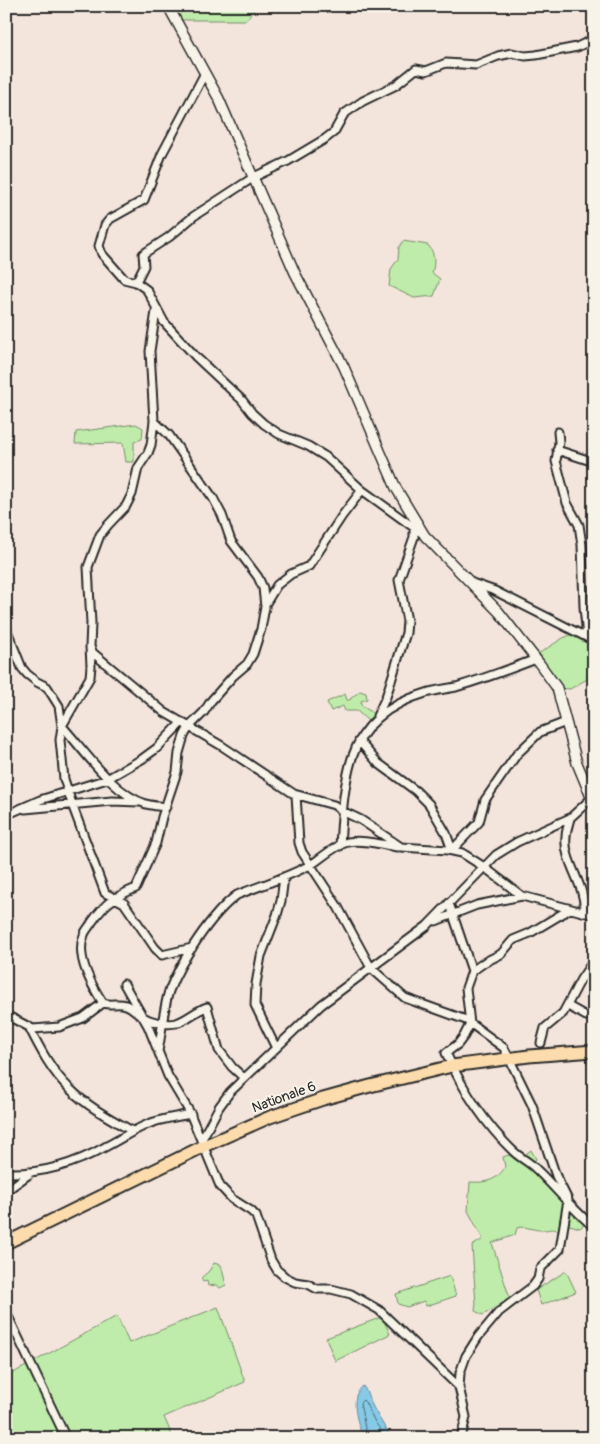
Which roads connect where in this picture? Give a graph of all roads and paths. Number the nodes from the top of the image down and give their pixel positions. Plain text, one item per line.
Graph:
1 (168, 6) edge
2 (594, 39) edge
3 (205, 73) junction
4 (254, 177) junction
5 (136, 282) junction
6 (156, 311) junction
7 (154, 421) junction
8 (558, 432) dead end
9 (557, 450) junction
10 (594, 462) edge
11 (362, 490) junction
12 (413, 517) junction
13 (415, 528) junction
14 (425, 536) junction
15 (472, 583) junction
16 (265, 608) junction
17 (6, 628) edge
18 (590, 639) edge
19 (90, 646) junction
20 (536, 659) junction
21 (376, 719) junction
22 (182, 722) junction
23 (566, 722) junction
24 (62, 726) junction
25 (189, 727) junction
26 (360, 741) junction
27 (107, 779) junction
28 (68, 792) junction
29 (296, 795) junction
30 (593, 800) edge
31 (142, 802) junction
32 (72, 805) junction
33 (166, 808) junction
34 (15, 809) junction
35 (342, 811) junction
36 (6, 815) edge
37 (570, 818) junction
38 (340, 846) junction
39 (401, 848) junction
40 (452, 850) junction
41 (311, 865) junction
42 (484, 867) junction
43 (284, 878) junction
44 (522, 896) junction
45 (114, 898) junction
46 (449, 903) junction
47 (570, 908) junction
48 (584, 912) junction
49 (452, 913) junction
50 (594, 914) edge
51 (430, 923) junction
52 (192, 948) junction
53 (594, 960) edge
54 (371, 968) junction
55 (472, 971) junction
56 (124, 984) dead end
57 (103, 1003) junction
58 (568, 1006) junction
59 (6, 1015) edge
60 (594, 1016) edge
61 (144, 1018) junction
62 (163, 1023) junction
63 (470, 1024) junction
64 (29, 1027) junction
65 (541, 1043) dead end
66 (276, 1048) junction
67 (594, 1051) edge
68 (158, 1052) junction
69 (509, 1058) junction
70 (452, 1066) junction
71 (244, 1078) junction
72 (190, 1114) junction
73 (132, 1131) junction
74 (203, 1142) junction
75 (33, 1172) junction
76 (8, 1173) edge
77 (6, 1191) edge
78 (568, 1200) junction
79 (594, 1227) edge
80 (6, 1243) edge
81 (6, 1312) edge
82 (459, 1387) junction
83 (66, 1438) edge
84 (461, 1438) edge

1 - 3 street
2 - 4 street
3 - 4 street
3 - 5 street
4 - 5 street
4 - 12 street
5 - 6 street
6 - 7 street
6 - 11 street
7 - 16 street
7 - 19 street
8 - 9 street
9 - 10 street
9 - 18 street
11 - 13 street
11 - 16 street
12 - 13 street
12 - 14 street
13 - 14 street
13 - 21 street
14 - 15 street
15 - 18 street
15 - 20 street
16 - 25 street
17 - 24 street
19 - 22 street
19 - 24 street
20 - 21 street
20 - 23 street
21 - 26 street
22 - 25 street
22 - 27 street
23 - 30 street
23 - 40 street
24 - 27 street
24 - 28 street
25 - 29 street
25 - 33 street
26 - 35 street
26 - 40 street
27 - 28 street
27 - 31 street
28 - 32 street
28 - 34 street
29 - 35 street
29 - 41 street
30 - 37 street
31 - 32 street
31 - 33 street
32 - 34 street
32 - 45 street
33 - 45 street
34 - 36 street
35 - 38 street
35 - 39 street
37 - 42 street
37 - 48 street
38 - 39 street
38 - 41 street
39 - 40 street
40 - 42 street
41 - 43 street
41 - 54 street
42 - 44 street
42 - 46 street
43 - 52 street
43 - 66 street
44 - 47 street
44 - 49 street
45 - 52 street
45 - 57 street
46 - 49 street
46 - 51 street
47 - 48 street
47 - 55 street
48 - 50 street
49 - 51 street
49 - 55 street
51 - 54 street
52 - 62 street
53 - 58 street
54 - 63 street
54 - 66 street
55 - 63 street
56 - 61 street
57 - 61 street
57 - 64 street
58 - 60 street
58 - 65 street
59 - 64 street
61 - 62 street
61 - 68 street
62 - 68 street
62 - 71 street
63 - 69 street
63 - 70 street
64 - 73 street
66 - 71 street
67 - 69 main road, Nationale 6
68 - 72 street
69 - 70 main road, Nationale 6
69 - 78 street
70 - 74 main road, Nationale 6
70 - 78 street
71 - 74 street
72 - 73 street
72 - 74 street
73 - 75 street
74 - 80 main road, Nationale 6
74 - 82 street
75 - 76 street
75 - 77 street
78 - 79 street
78 - 82 street
81 - 83 street
82 - 84 street

